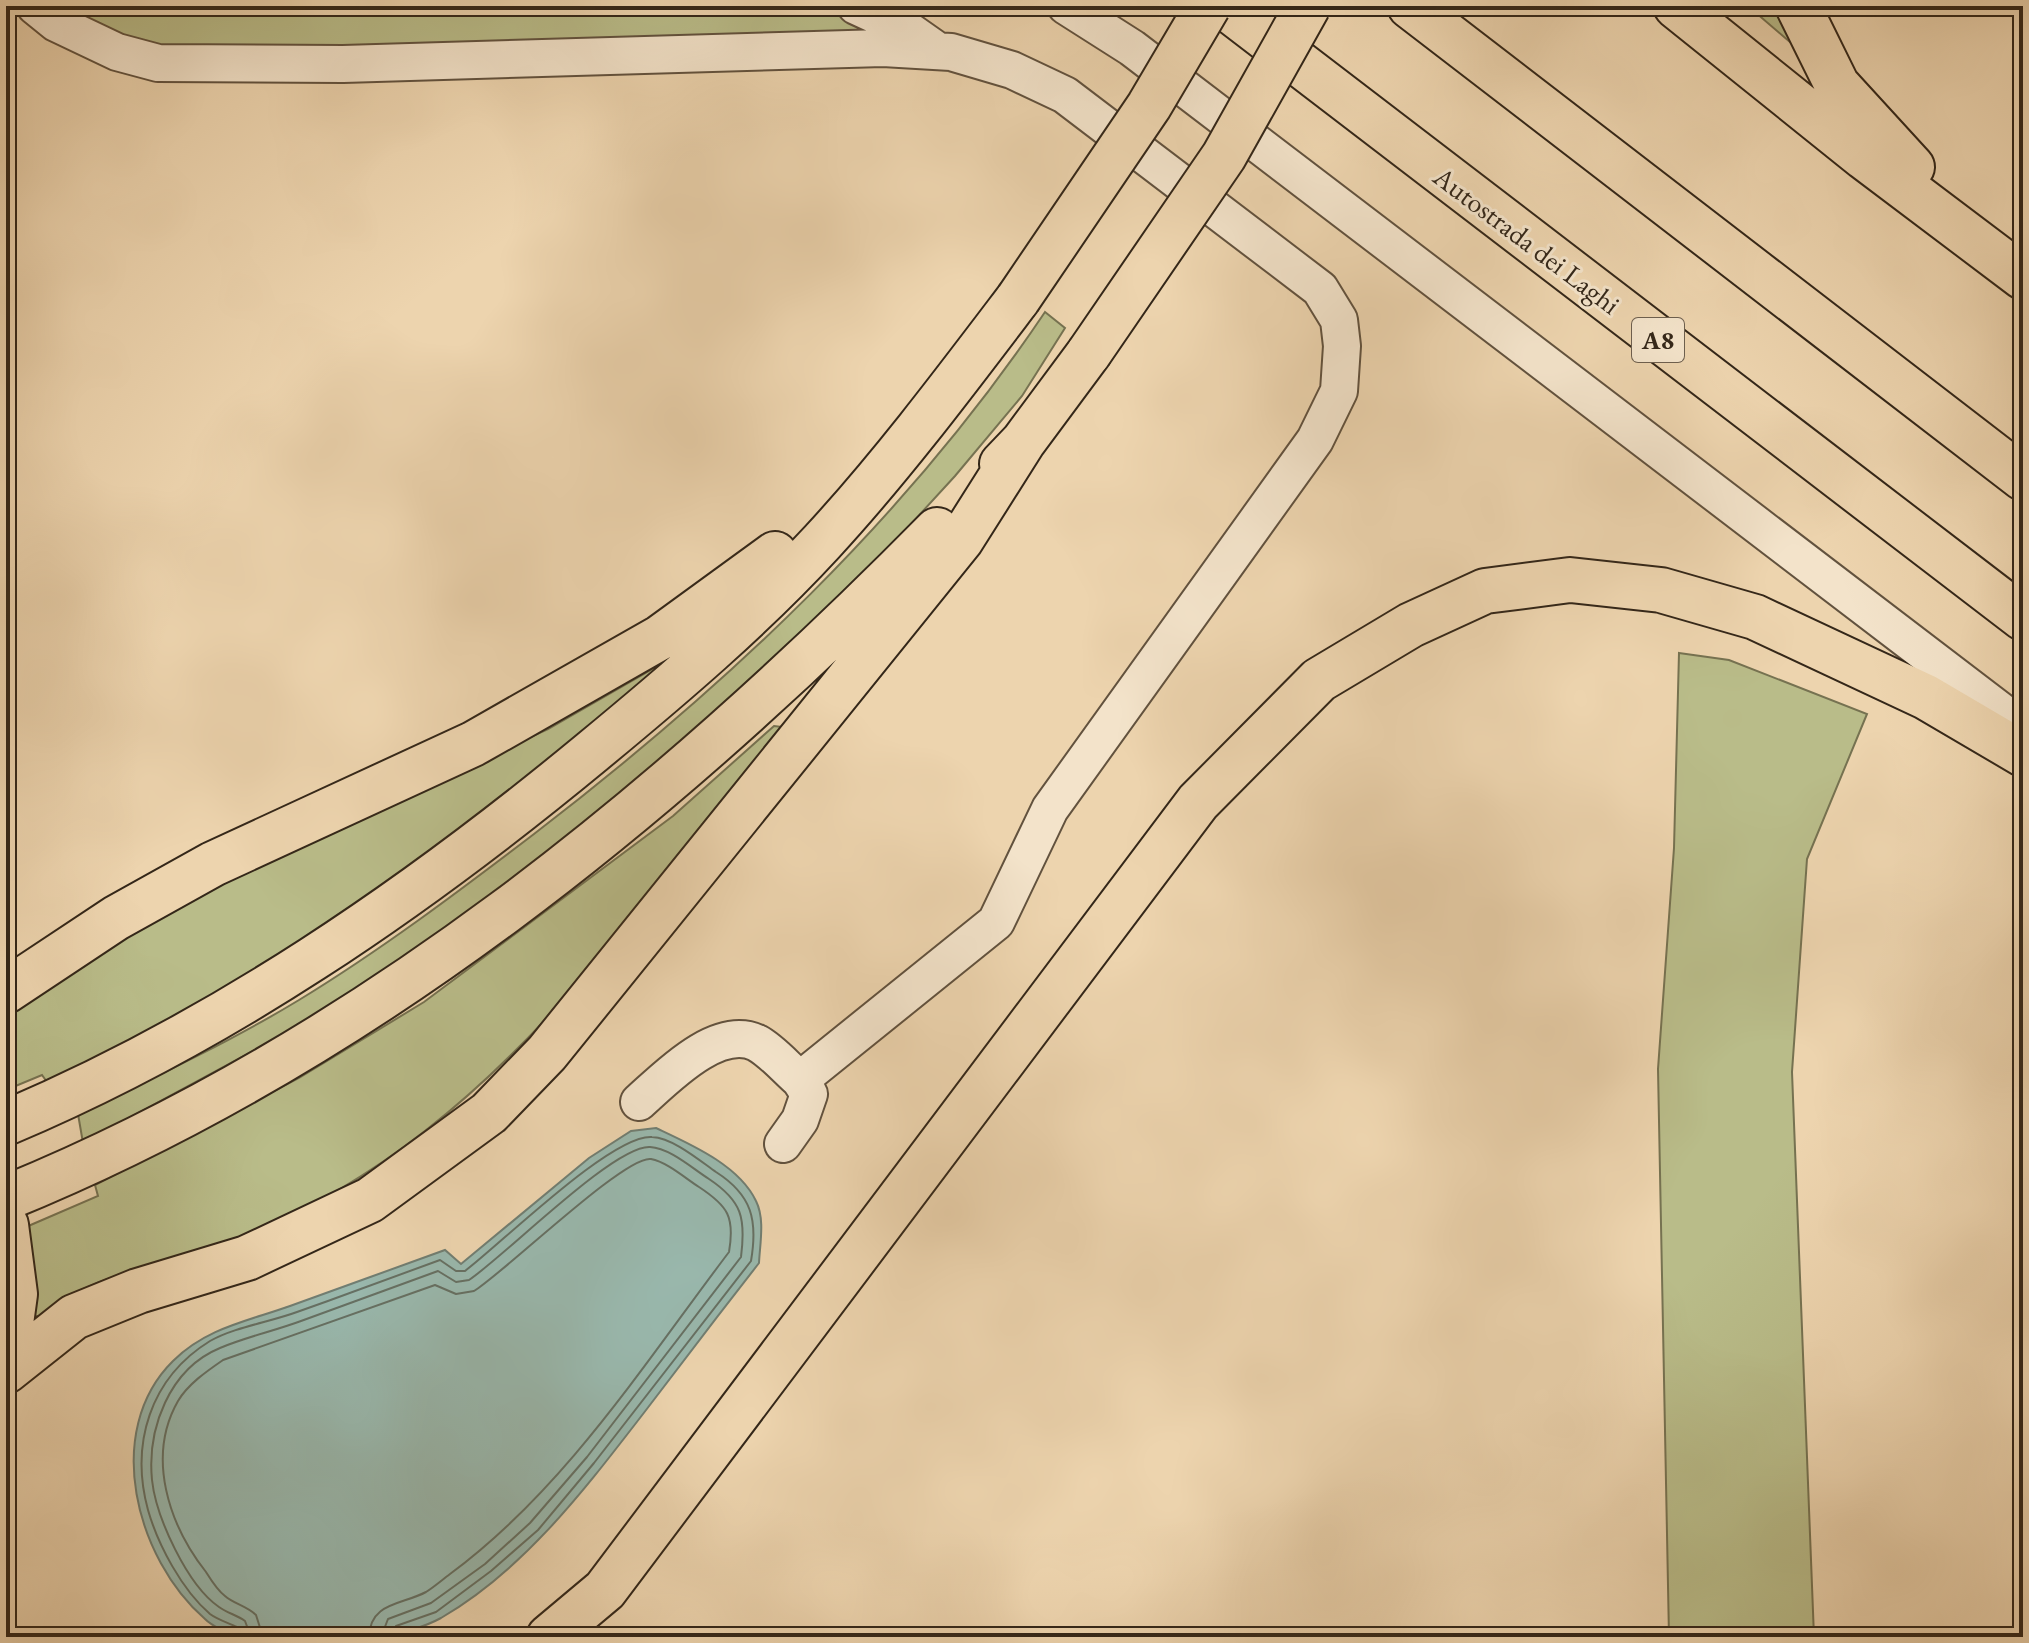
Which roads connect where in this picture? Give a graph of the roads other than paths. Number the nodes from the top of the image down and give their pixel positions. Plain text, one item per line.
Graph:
1 (35, 6) edge
2 (856, 6) edge
3 (1066, 6) edge
4 (1208, 6) edge
5 (1224, 6) edge
6 (1308, 6) edge
7 (1676, 6) edge
8 (1798, 6) edge
9 (1417, 10) edge
10 (938, 51) junction
11 (2023, 268) edge
12 (2023, 277) edge
13 (949, 391) junction
14 (1023, 442) junction
15 (2023, 478) edge
16 (2023, 618) edge
17 (2023, 728) edge
18 (2023, 754) edge
19 (6, 991) edge
20 (800, 1080) junction
21 (639, 1102) dead end
22 (6, 1123) edge
23 (783, 1144) dead end
24 (6, 1198) edge
25 (6, 1225) edge
26 (6, 1360) edge
27 (6, 1371) edge
28 (549, 1637) edge

1 - 10 lane
2 - 10 lane
3 - 17 lane
4 - 13 main road, bridge
5 - 16 main road, Autostrada dei Laghi / A8
6 - 14 main road, bridge
7 - 12 main road
8 - 11 main road
9 - 15 main road
10 - 20 lane
13 - 19 main road
13 - 22 main road
14 - 24 main road
14 - 27 main road
18 - 28 main road
20 - 21 lane
20 - 23 lane
25 - 26 main road

